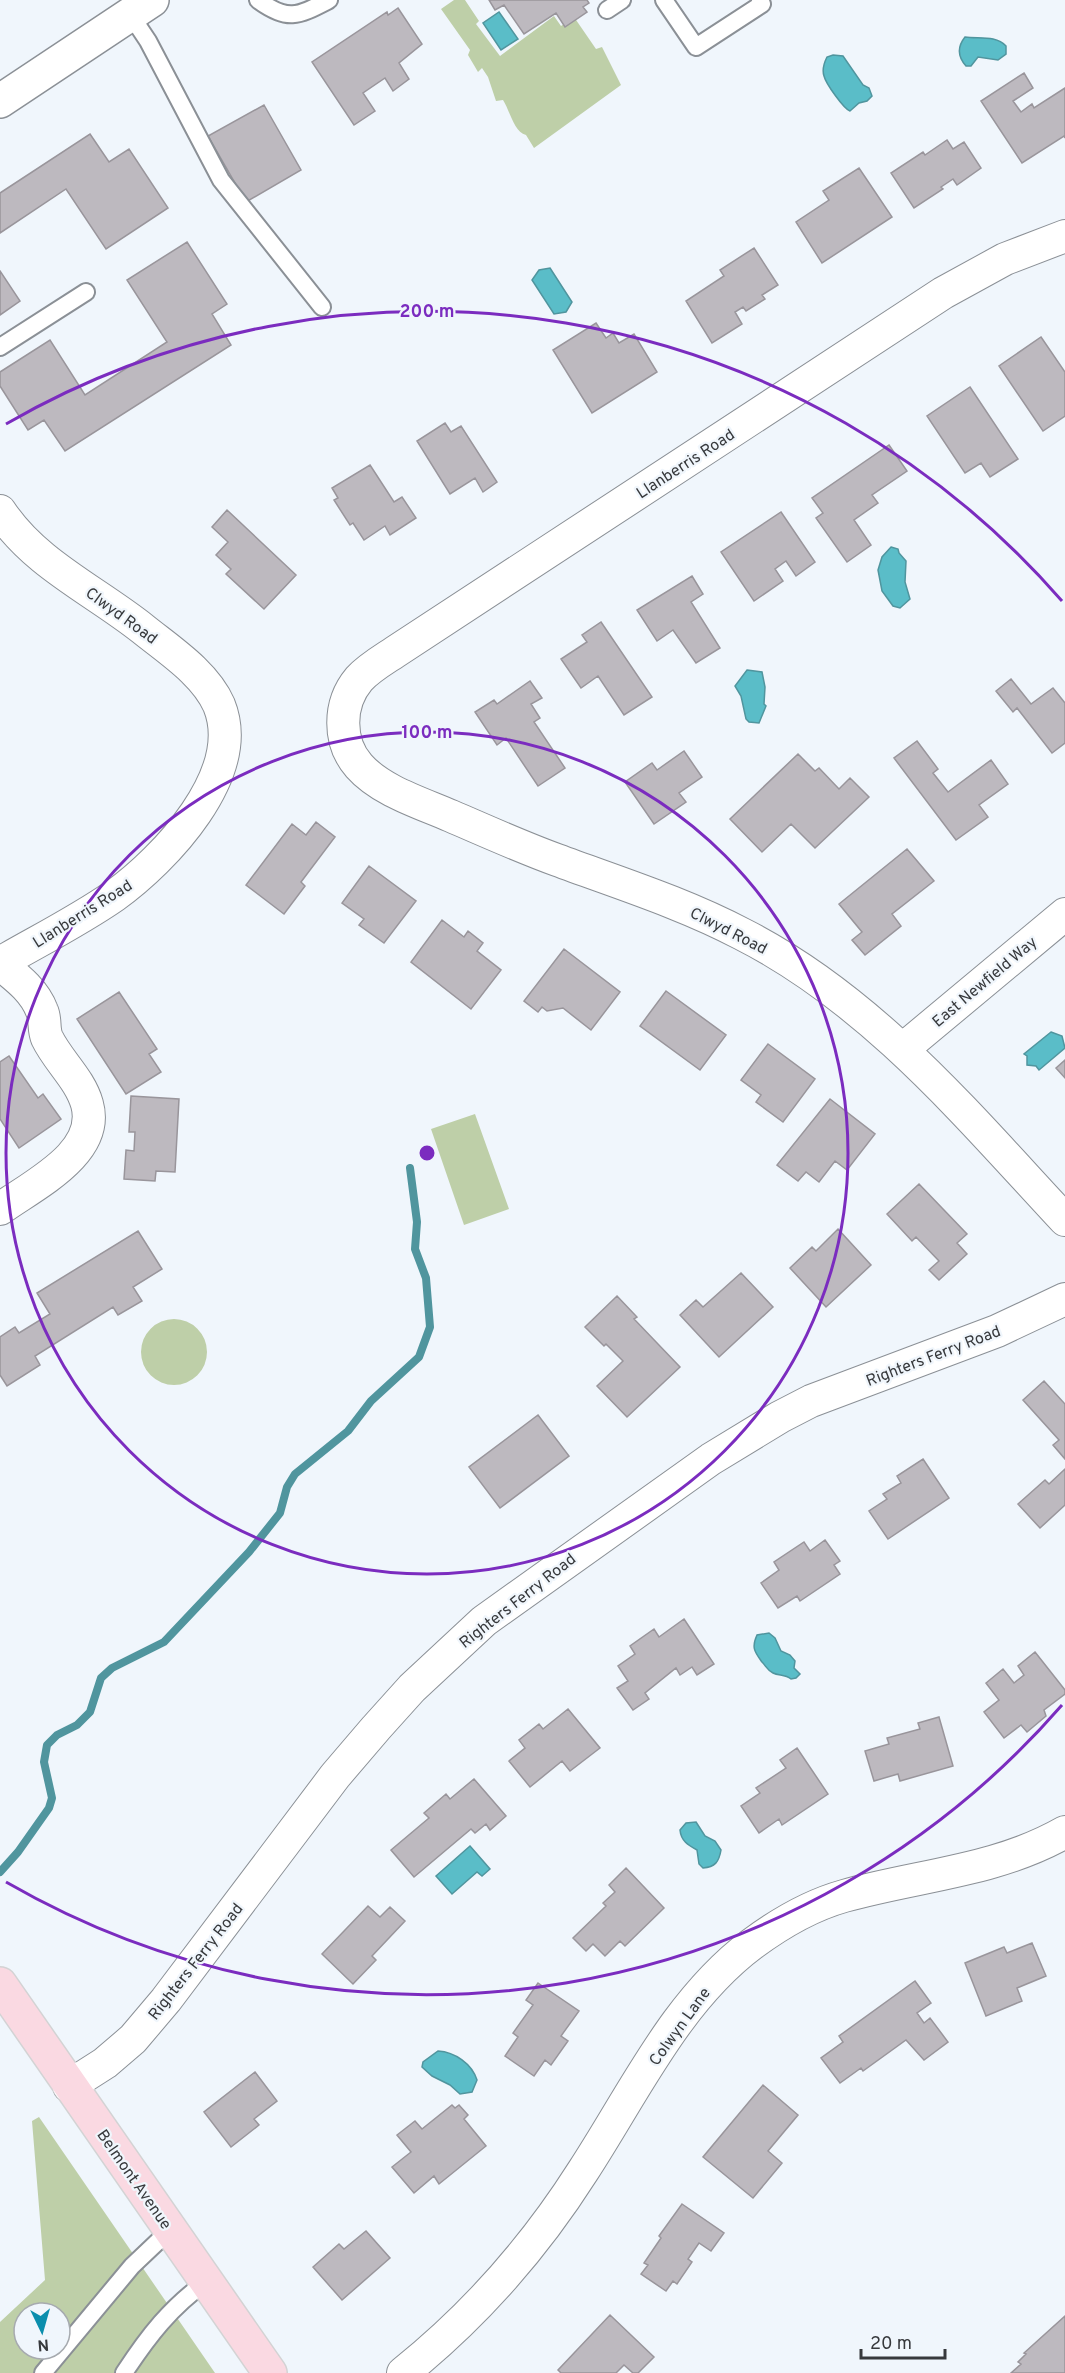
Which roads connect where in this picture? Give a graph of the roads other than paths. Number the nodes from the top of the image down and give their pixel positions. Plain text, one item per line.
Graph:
1 (258, 0) edge
2 (329, 0) edge
3 (622, 0) edge
4 (664, 0) edge
5 (760, 0) edge
6 (141, 7) edge
7 (607, 10) dead end
8 (0, 101) edge
9 (1065, 236) edge
10 (86, 292) dead end
11 (322, 307) dead end
12 (0, 347) edge
13 (0, 511) edge
14 (343, 728) joint
15 (224, 733) joint
16 (1065, 914) edge
17 (0, 964) edge
18 (903, 1049) junction
19 (0, 1209) edge
20 (1065, 1220) edge
21 (1065, 1299) edge
22 (1065, 1832) edge
23 (0, 1984) edge
24 (69, 2086) junction
25 (171, 2229) junction
26 (207, 2281) junction
27 (43, 2373) edge
28 (124, 2373) edge
29 (270, 2373) edge
30 (403, 2373) edge

1 - 2 lane
3 - 7 lane
4 - 5 lane
6 - 8 street
6 - 11 lane
9 - 14 street, Llanberris Road
10 - 12 lane
13 - 15 street, Clwyd Road
14 - 18 street, Clwyd Road
15 - 17 street, Llanberris Road
16 - 18 street, East Newfield Way
17 - 19 street
18 - 20 street, Clwyd Road
21 - 24 street, Righters Ferry Road
22 - 30 street, Colwyn Lane
23 - 24 main road, Belmont Avenue
24 - 25 main road, Belmont Avenue
25 - 26 main road, Belmont Avenue
25 - 27 lane
26 - 28 lane
26 - 29 main road, Belmont Avenue

